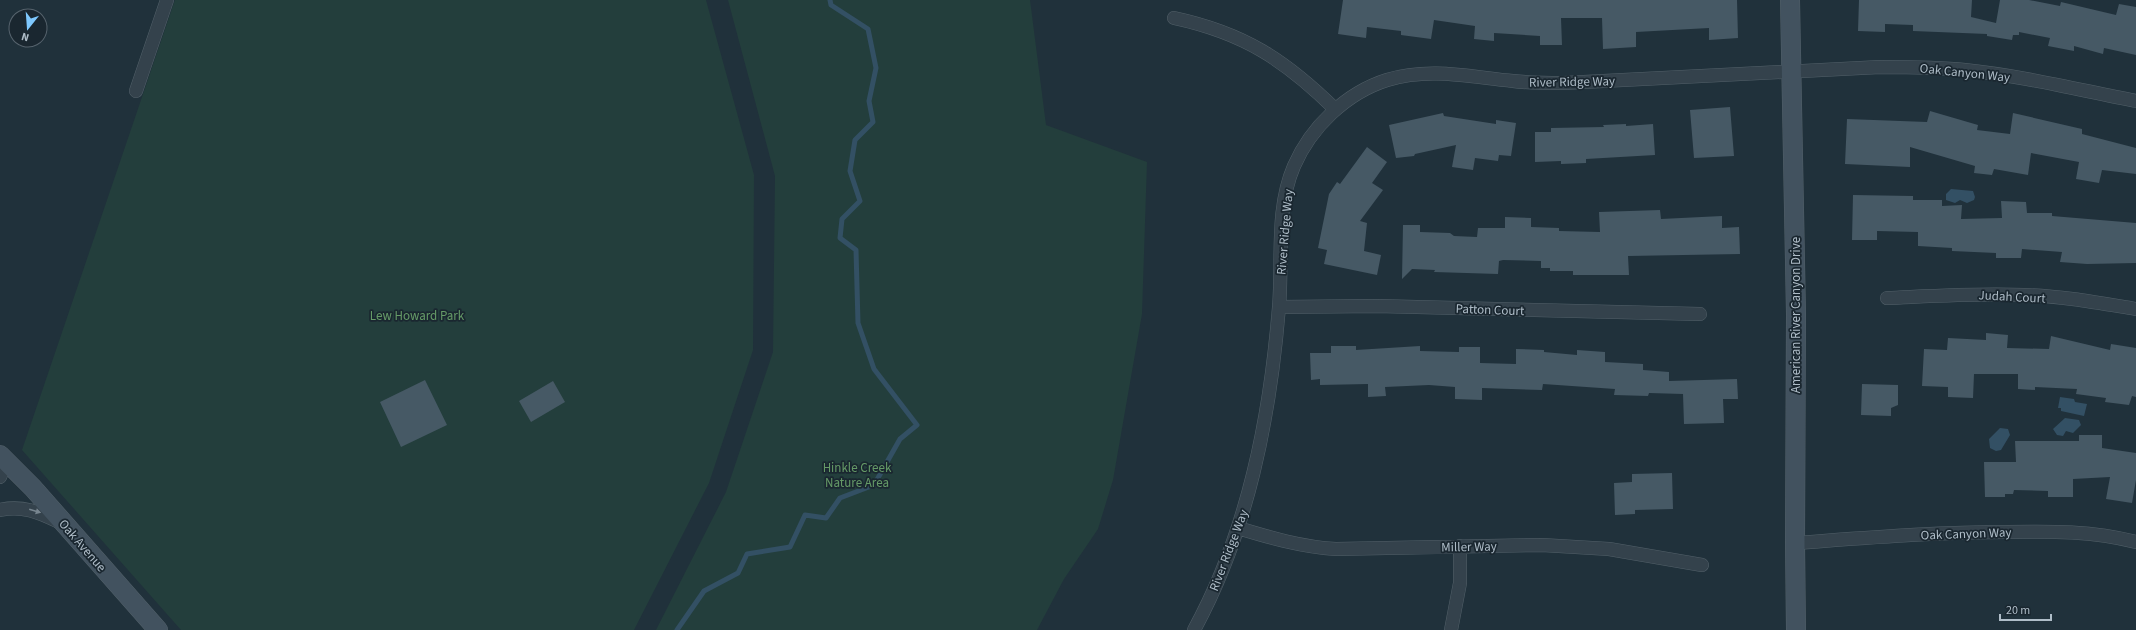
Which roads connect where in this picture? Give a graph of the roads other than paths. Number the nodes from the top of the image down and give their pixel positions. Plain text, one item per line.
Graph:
1 (167, 0) edge
2 (1790, 0) edge
3 (1174, 18) dead end
4 (1791, 71) junction
5 (136, 91) dead end
6 (2136, 101) edge
7 (1335, 109) junction
8 (1887, 298) dead end
9 (1279, 307) junction
10 (2136, 309) edge
11 (1700, 314) dead end
12 (2, 464) edge
13 (0, 510) edge
14 (67, 526) junction
15 (1238, 528) junction
16 (2136, 542) edge
17 (1795, 544) junction
18 (1460, 546) junction
19 (1702, 565) dead end
20 (158, 630) edge
21 (1194, 630) edge
22 (1451, 630) edge
23 (1796, 630) edge

1 - 5 street
2 - 4 main road, American River Canyon Drive
3 - 7 street
4 - 6 street, Oak Canyon Way
4 - 7 street, River Ridge Way
4 - 17 main road, American River Canyon Drive
7 - 9 street, River Ridge Way
8 - 10 street, Judah Court
9 - 11 street, Patton Court
9 - 15 street, River Ridge Way
12 - 14 main road, Oak Avenue
13 -> 14 street
14 - 20 main road, Oak Avenue
15 - 18 street, Miller Way
15 - 21 street, River Ridge Way
16 - 17 street, Oak Canyon Way
17 - 23 main road, American River Canyon Drive
18 - 19 street, Miller Way
18 - 22 street

